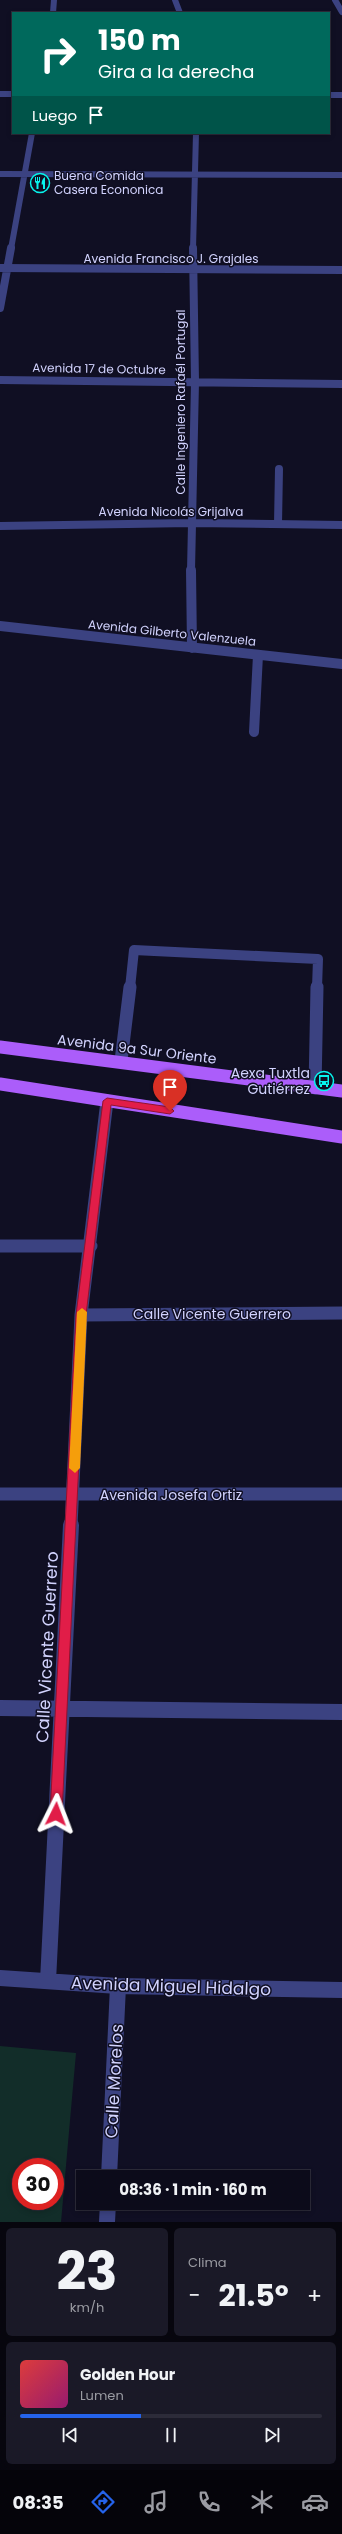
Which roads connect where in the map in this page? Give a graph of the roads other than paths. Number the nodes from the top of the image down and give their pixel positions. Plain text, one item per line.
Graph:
1 (54, 0) edge
2 (175, 0) edge
3 (334, 0) edge
4 (53, 12) edge
5 (180, 12) edge
6 (342, 12) edge
7 (0, 94) edge
8 (12, 94) edge
9 (330, 95) edge
10 (342, 95) edge
11 (32, 134) edge
12 (196, 134) edge
13 (0, 174) edge
14 (23, 174) junction
15 (195, 175) junction
16 (342, 175) edge
17 (0, 268) edge
18 (9, 268) junction
19 (192, 270) junction
20 (342, 270) edge
21 (0, 308) edge
22 (0, 380) edge
23 (195, 382) junction
24 (342, 384) edge
25 (279, 469) dead end
26 (191, 523) junction
27 (278, 524) junction
28 (342, 525) edge
29 (0, 526) edge
30 (0, 626) edge
31 (192, 648) junction
32 (258, 655) junction
33 (342, 664) edge
34 (254, 732) dead end
35 (0, 1047) edge
36 (121, 1061) junction
37 (0, 1084) edge
38 (315, 1088) junction
39 (342, 1091) edge
40 (107, 1101) junction
41 (342, 1137) edge
42 (0, 1246) edge
43 (91, 1246) junction
44 (342, 1313) edge
45 (81, 1315) junction
46 (0, 1494) edge
47 (342, 1494) edge
48 (74, 1495) junction
49 (0, 1708) edge
50 (61, 1708) junction
51 (342, 1712) edge
52 (0, 1978) edge
53 (48, 1981) junction
54 (118, 1986) junction
55 (342, 1990) edge
56 (109, 2170) edge
57 (108, 2210) edge
58 (107, 2222) edge

1 - 4 street
2 - 5 street
3 - 6 street
7 - 8 street
9 - 10 street
11 - 14 street
12 - 15 street, Calle Ingeniero Rafaél Portugal
13 - 14 street
14 - 15 street
14 - 18 street
15 - 16 street
15 - 19 street, Calle Ingeniero Rafaél Portugal
17 - 18 street, Avenida Francisco J. Grajales
18 - 19 street, Avenida Francisco J. Grajales
18 - 21 street
19 - 20 street, Avenida Francisco J. Grajales
19 - 23 street, Calle Ingeniero Rafaél Portugal
22 - 23 street, Avenida 17 de Octubre
23 - 24 street, Avenida 17 de Octubre
23 - 26 street, Calle Ingeniero Rafaél Portugal
25 - 27 street
26 - 27 street, Avenida Nicolás Grijalva
26 - 29 street, Avenida Nicolás Grijalva
26 - 31 street, Calle Ingeniero Rafaél Portugal
27 - 28 street, Avenida Nicolás Grijalva
30 - 31 street, Avenida Gilberto Valenzuela
31 - 32 street, Avenida Gilberto Valenzuela
32 - 33 street, Avenida Gilberto Valenzuela
32 - 34 street
35 - 36 main road, Avenida 9a Sur Oriente
36 - 38 main road, Avenida 9a Sur Oriente
36 - 38 street
37 - 40 main road
38 - 39 main road, Avenida 9a Sur Oriente
40 - 41 main road
40 - 43 street, Calle Vicente Guerrero
42 - 43 street
43 - 45 street, Calle Vicente Guerrero
44 - 45 street, Calle Vicente Guerrero
45 - 48 street, Calle Vicente Guerrero
46 - 48 street, Avenida Josefa Ortiz
47 - 48 street, Avenida Josefa Ortiz
48 - 50 street, Calle Vicente Guerrero
49 - 50 street
50 - 51 street
50 - 53 street, Calle Vicente Guerrero
52 - 53 street, Avenida Miguel Hidalgo
53 - 54 street, Avenida Miguel Hidalgo
54 - 55 street, Avenida Miguel Hidalgo
54 - 56 street, Calle Morelos
57 - 58 street

